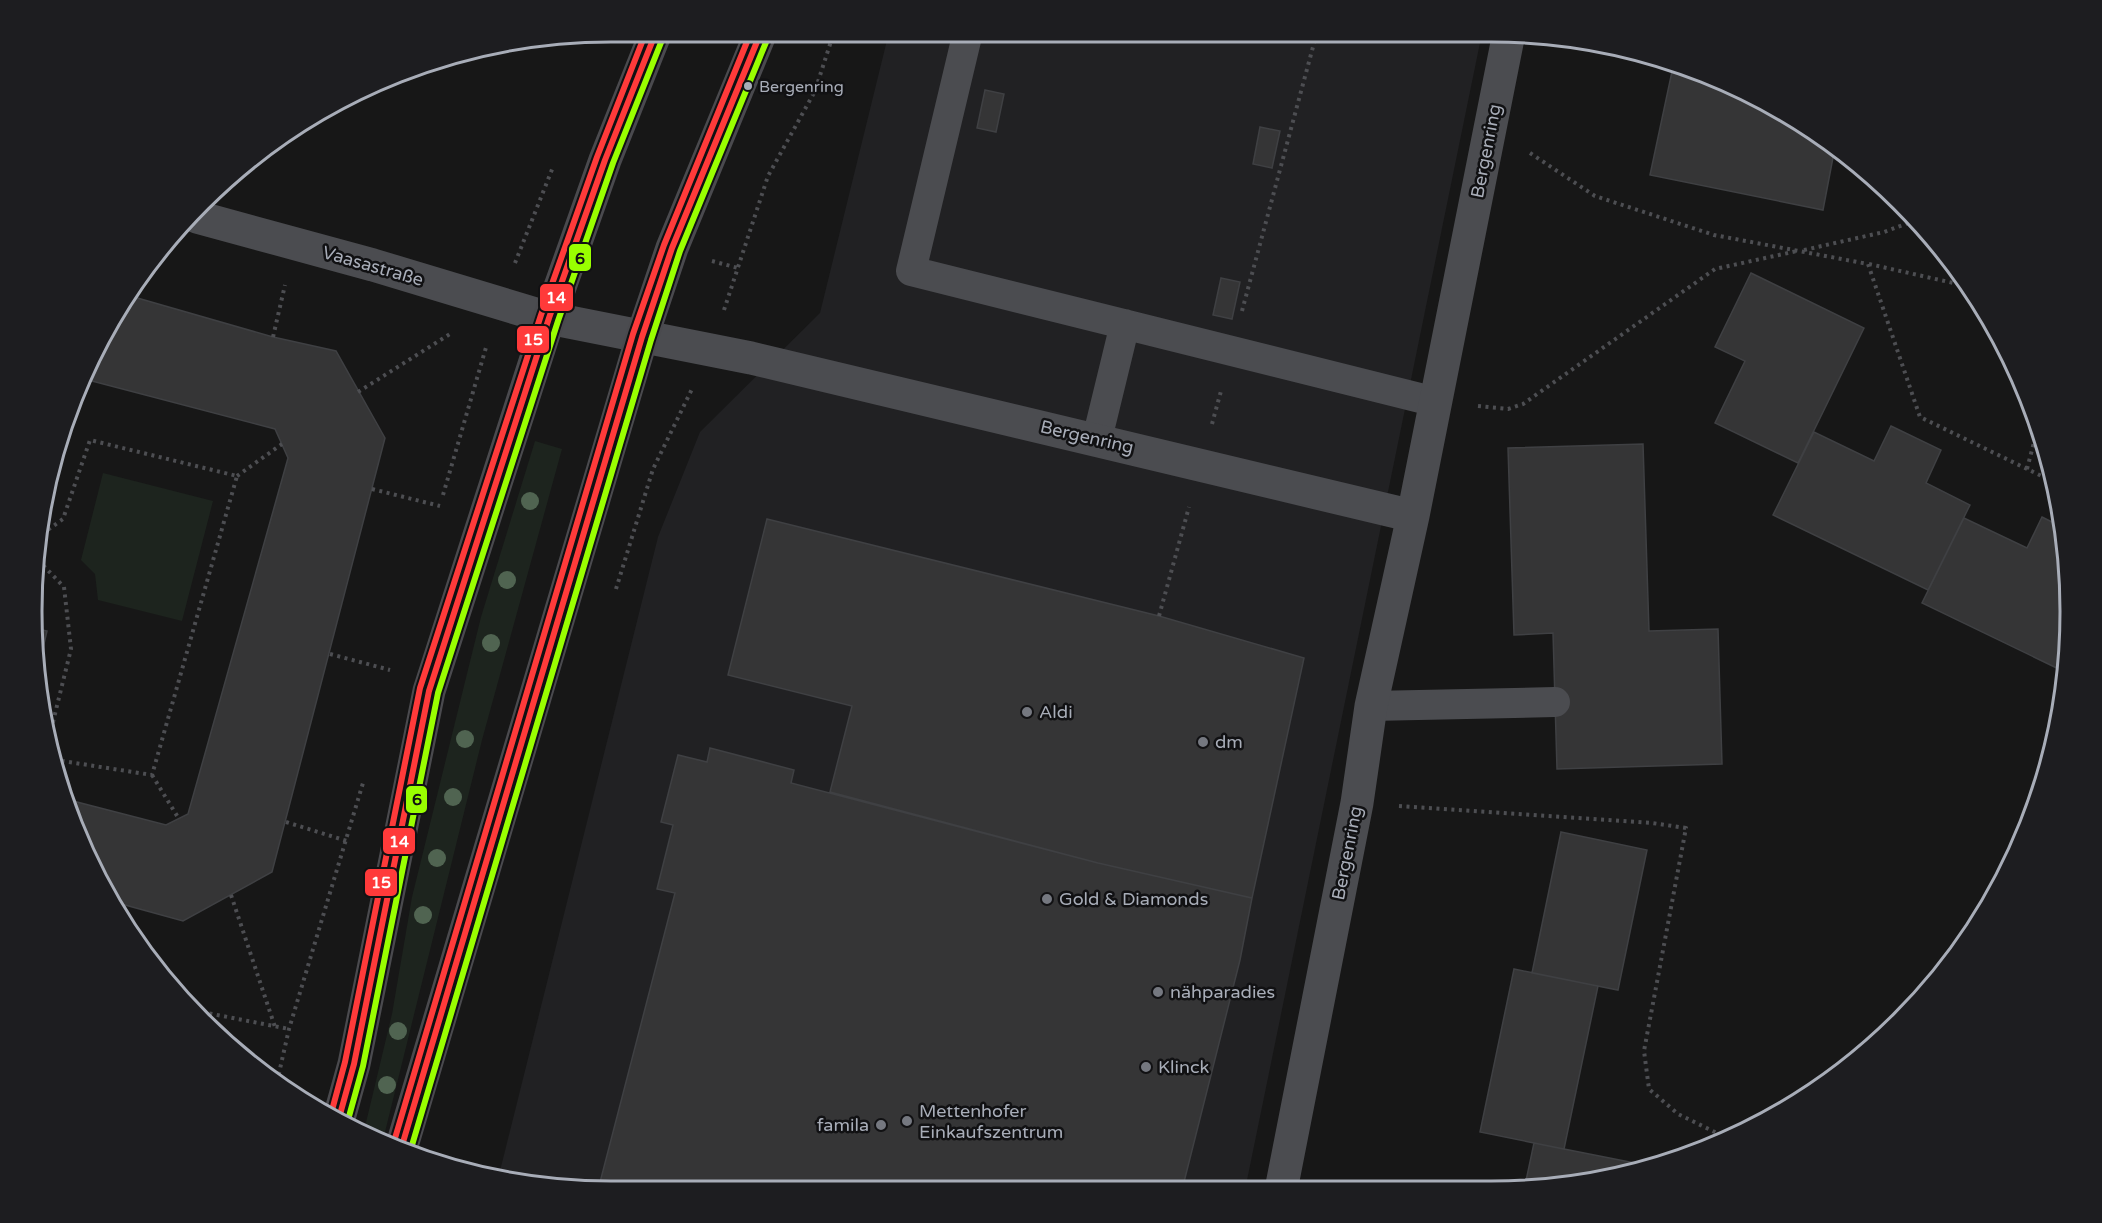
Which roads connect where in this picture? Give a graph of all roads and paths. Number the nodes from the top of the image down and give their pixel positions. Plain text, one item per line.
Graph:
1 (652, 42) edge
2 (757, 42) edge
3 (831, 42) edge
4 (966, 42) edge
5 (1502, 42) edge
6 (1490, 126) junction
7 (200, 218) edge
8 (1907, 223) edge
9 (294, 244) junction
10 (1800, 250) junction
11 (1868, 264) junction
12 (1956, 284) edge
13 (499, 304) junction
14 (549, 318) junction
15 (1125, 324) junction
16 (273, 337) dead end
17 (642, 337) junction
18 (710, 350) junction
19 (358, 393) dead end
20 (1436, 402) junction
21 (469, 407) dead end
22 (516, 420) junction
23 (1097, 440) junction
24 (2034, 442) edge
25 (610, 443) junction
26 (282, 444) dead end
27 (659, 457) junction
28 (2027, 469) junction
29 (237, 476) junction
30 (2044, 477) edge
31 (372, 489) dead end
32 (440, 506) dead end
33 (1413, 516) junction
34 (48, 530) edge
35 (44, 566) edge
36 (615, 592) dead end
37 (330, 654) dead end
38 (394, 671) dead end
39 (1556, 702) dead end
40 (1371, 706) junction
41 (53, 722) edge
42 (62, 761) edge
43 (152, 775) junction
44 (1357, 803) junction
45 (179, 819) dead end
46 (286, 822) dead end
47 (347, 841) dead end
48 (231, 895) dead end
49 (208, 1013) edge
50 (275, 1027) junction
51 (289, 1029) dead end
52 (341, 1112) edge
53 (1718, 1133) edge
54 (403, 1142) edge
55 (1283, 1181) edge

1 - 14 main road
2 - 17 main road
3 - 18 path
4 - 15 lane
5 - 6 street, Bergenring
6 - 10 path
6 - 20 street, Bergenring
7 - 9 street, Vaasastraße
8 - 10 path
9 - 13 street, Vaasastraße
9 - 16 path
10 - 11 path
10 - 20 path
11 - 12 path
11 - 28 path
13 - 14 street, Vaasastraße
13 - 19 path
14 - 17 street, Bergenring
14 - 22 main road
15 - 20 lane
15 - 23 lane
17 - 18 street, Bergenring
17 - 25 main road
18 - 23 street, Bergenring
18 - 27 path
20 - 33 street, Bergenring
21 - 22 path
22 - 52 main road
23 - 33 street, Bergenring
24 - 28 path
25 - 27 path
25 - 54 main road
26 - 29 path
27 - 36 path
28 - 30 path
29 - 34 path
29 - 43 path
31 - 32 path
33 - 40 street, Bergenring
35 - 41 path
37 - 38 path
39 - 40 lane
40 - 44 street, Bergenring
42 - 43 path
43 - 45 path
44 - 53 path
44 - 55 street, Bergenring
46 - 47 path
48 - 50 path
49 - 50 path
50 - 51 path

